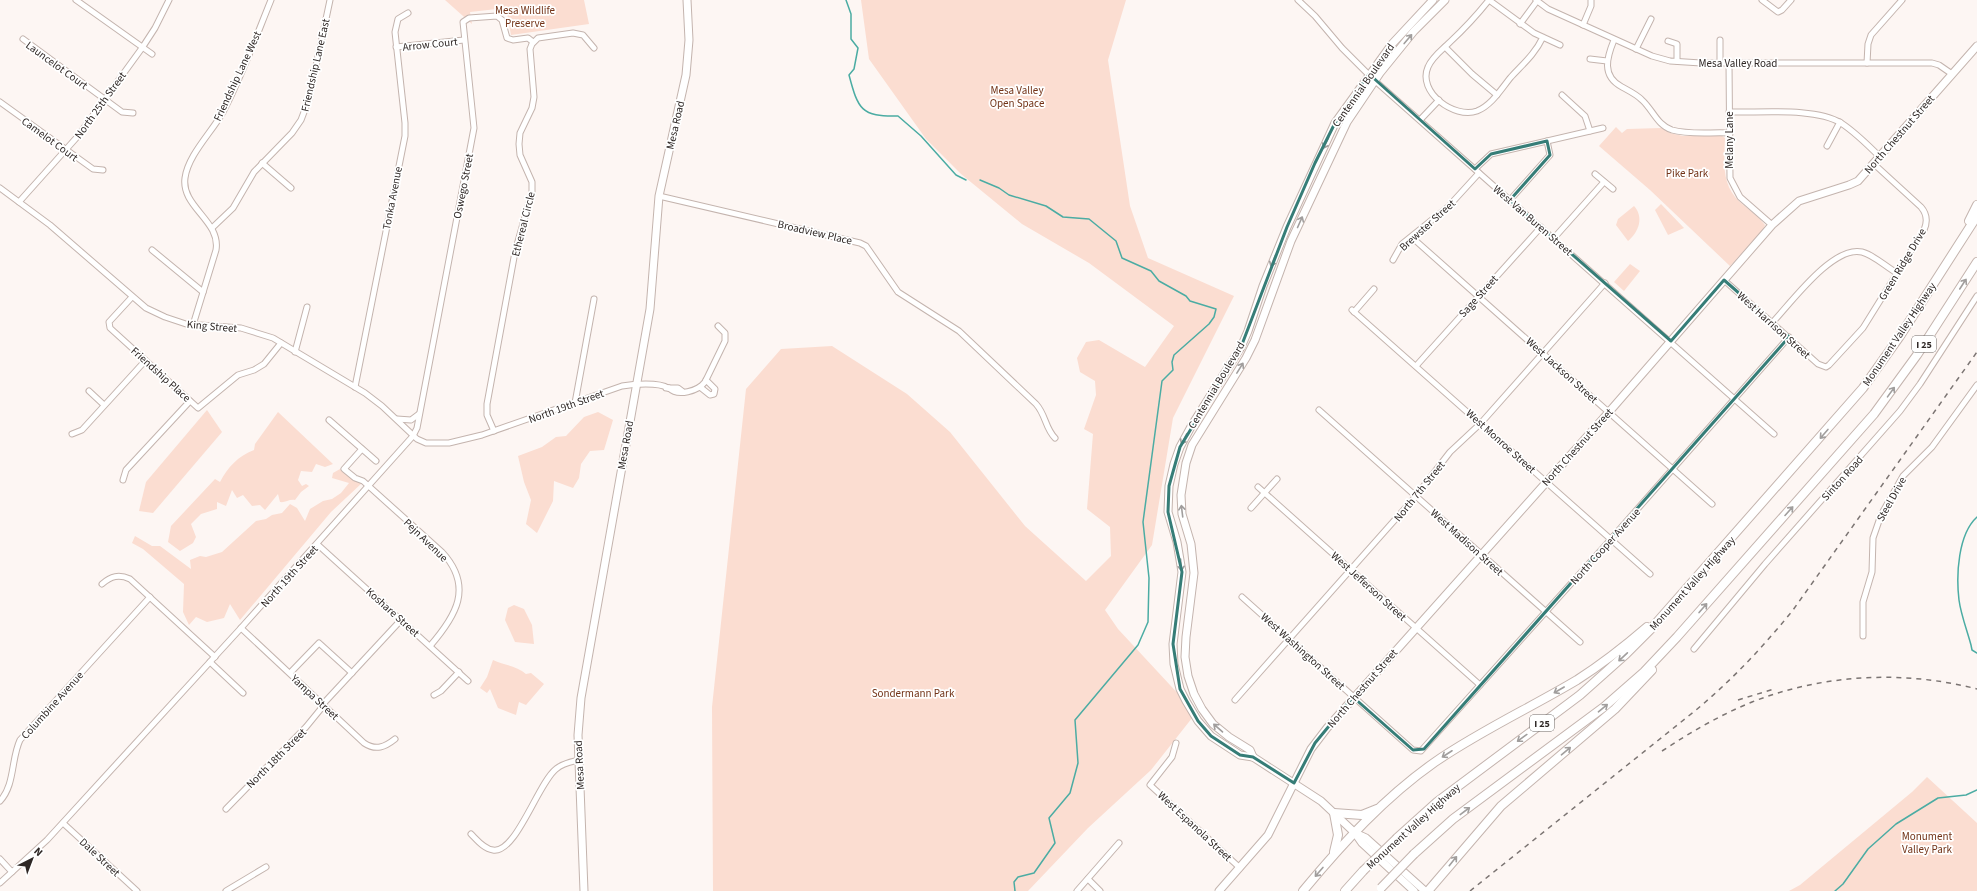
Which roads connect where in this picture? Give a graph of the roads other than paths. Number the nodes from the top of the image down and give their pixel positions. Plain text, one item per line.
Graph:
1 (76, 0) edge
2 (169, 0) edge
3 (271, 0) edge
4 (330, 0) edge
5 (687, 0) edge
6 (1298, 0) edge
7 (1433, 0) edge
8 (1445, 0) edge
9 (1489, 0) edge
10 (1591, 0) edge
11 (1762, 0) edge
12 (1792, 0) edge
13 (1902, 0) edge
14 (1536, 1) edge
15 (408, 13) dead end
16 (1651, 19) dead end
17 (1520, 24) junction
18 (1583, 25) junction
19 (1543, 37) junction
20 (23, 39) dead end
21 (464, 40) junction
22 (1614, 40) junction
23 (1720, 40) dead end
24 (1668, 41) dead end
25 (533, 42) junction
26 (1560, 45) dead end
27 (1977, 46) edge
28 (396, 47) junction
29 (1445, 47) junction
30 (142, 48) junction
31 (594, 48) dead end
32 (1636, 50) junction
33 (152, 54) dead end
34 (1590, 59) dead end
35 (1607, 61) junction
36 (1677, 61) junction
37 (1720, 62) junction
38 (1729, 63) junction
39 (1867, 63) junction
40 (1369, 74) junction
41 (1952, 74) junction
42 (1374, 80) junction
43 (1497, 94) junction
44 (1562, 95) dead end
45 (104, 99) junction
46 (1439, 100) junction
47 (0, 102) edge
48 (1729, 112) junction
49 (133, 113) dead end
50 (1420, 120) junction
51 (1840, 122) junction
52 (1602, 128) dead end
53 (1590, 131) junction
54 (1730, 133) junction
55 (1547, 141) junction
56 (1827, 146) dead end
57 (66, 151) junction
58 (1880, 157) junction
59 (262, 163) junction
60 (1874, 164) junction
61 (103, 170) dead end
62 (1477, 171) junction
63 (1595, 174) dead end
64 (1604, 182) junction
65 (0, 188) edge
66 (291, 188) dead end
67 (1612, 189) dead end
68 (659, 196) junction
69 (1510, 200) junction
70 (19, 202) junction
71 (1977, 205) edge
72 (1977, 216) edge
73 (1772, 225) junction
74 (1541, 227) junction
75 (212, 228) junction
76 (1413, 236) junction
77 (1554, 238) junction
78 (152, 250) dead end
79 (1954, 251) junction
80 (1393, 260) dead end
81 (1977, 262) edge
82 (1897, 273) junction
83 (1724, 280) junction
84 (1605, 283) junction
85 (1374, 289) dead end
86 (203, 292) junction
87 (1479, 296) junction
88 (1977, 296) edge
89 (132, 297) junction
90 (594, 299) dead end
91 (307, 306) dead end
92 (1772, 323) junction
93 (193, 325) junction
94 (718, 326) dead end
95 (1789, 338) junction
96 (1671, 341) junction
97 (281, 343) junction
98 (295, 352) junction
99 (1543, 353) junction
100 (145, 361) junction
101 (1416, 366) junction
102 (1826, 366) joint
103 (706, 380) junction
104 (636, 384) junction
105 (1977, 385) edge
106 (355, 387) junction
107 (700, 387) junction
108 (89, 391) dead end
109 (1734, 399) junction
110 (190, 401) junction
111 (575, 403) junction
112 (104, 405) junction
113 (1319, 410) dead end
114 (1609, 412) junction
115 (419, 414) junction
116 (396, 419) junction
117 (329, 420) dead end
118 (1482, 423) junction
119 (494, 431) junction
120 (72, 434) dead end
121 (1774, 434) dead end
122 (413, 436) junction
123 (1055, 438) dead end
124 (362, 449) junction
125 (376, 461) dead end
126 (1673, 469) junction
127 (1277, 479) dead end
128 (123, 480) dead end
129 (1546, 481) junction
130 (369, 486) junction
131 (1258, 487) dead end
132 (1265, 493) junction
133 (1416, 496) junction
134 (1712, 504) dead end
135 (1251, 508) dead end
136 (1611, 539) junction
137 (317, 544) junction
138 (1480, 554) junction
139 (1351, 570) junction
140 (1650, 574) dead end
141 (102, 584) dead end
142 (150, 596) junction
143 (1242, 597) dead end
144 (1679, 598) junction
145 (1546, 611) junction
146 (401, 620) junction
147 (1415, 627) junction
148 (241, 628) junction
149 (1864, 636) dead end
150 (1677, 637) junction
151 (1289, 640) junction
152 (1580, 642) dead end
153 (430, 646) junction
154 (1694, 649) dead end
155 (215, 657) junction
156 (210, 662) junction
157 (459, 672) junction
158 (290, 673) junction
159 (352, 673) junction
160 (468, 681) dead end
161 (1480, 685) junction
162 (243, 693) dead end
163 (434, 695) dead end
164 (1353, 697) junction
165 (1235, 700) dead end
166 (324, 704) junction
167 (396, 739) dead end
168 (1176, 743) dead end
169 (1419, 752) joint
170 (1253, 757) junction
171 (579, 760) junction
172 (1294, 783) junction
173 (0, 801) edge
174 (1386, 803) junction
175 (226, 809) dead end
176 (1334, 813) junction
177 (63, 823) junction
178 (1355, 832) junction
179 (471, 834) dead end
180 (1119, 843) dead end
181 (1332, 857) junction
182 (0, 859) edge
183 (266, 867) dead end
184 (1240, 868) junction
185 (12, 872) junction
186 (1088, 879) junction
187 (0, 883) edge
188 (1379, 889) edge
189 (137, 891) edge
190 (226, 891) edge
191 (584, 891) edge
192 (1077, 891) edge
193 (1100, 891) edge
194 (1219, 891) edge
195 (1303, 891) edge
196 (1345, 891) edge
197 (1414, 891) edge
198 (1427, 891) edge

1 - 30 street
2 - 30 street, North 25th Street
3 - 75 street, Friendship Lane West
4 - 59 street, Friendship Lane East
5 - 68 main road, Mesa Road
6 - 40 street, West Van Buren Street
7 - 40 main road, Centennial Boulevard
42 -> 8 main road, Centennial Boulevard
9 - 17 street
9 - 29 street
10 - 18 street
11 - 12 street
13 - 39 street
14 - 17 street
14 - 18 street, Mesa Valley Road
15 - 28 street, Tonka Avenue
16 - 32 street
17 - 19 street
18 - 22 street, Mesa Valley Road
19 - 26 street
19 - 43 street
20 - 45 street, Launcelot Court
21 - 25 street, Oswego Street
21 - 28 street, Arrow Court
21 - 115 street, Oswego Street
22 - 32 street, Mesa Valley Road
22 - 35 street
23 - 37 street
24 - 36 street
25 - 31 street
25 - 119 street, Ethereal Circle
27 - 41 main road, North Chestnut Street
28 - 106 street, Tonka Avenue
29 - 43 street
29 - 46 street
30 - 33 street
30 - 45 street, North 25th Street
32 - 36 street, Mesa Valley Road
34 - 35 street
35 - 54 street
36 - 37 street, Mesa Valley Road
37 - 38 street, Mesa Valley Road
38 - 39 street, Mesa Valley Road
38 - 48 street, Melany Lane
39 - 41 street, Mesa Valley Road
40 - 42 street, West Van Buren Street
40 -> 170 main road, Centennial Boulevard
41 - 58 main road, North Chestnut Street
42 - 50 street, West Van Buren Street
170 -> 42 main road, Centennial Boulevard
43 - 46 street
44 - 53 street
45 - 49 street, Launcelot Court
45 - 57 street, North 25th Street
46 - 50 street
47 - 57 street, Camelot Court
48 - 51 street
48 - 54 street, Melany Lane
50 - 62 street, West Van Buren Street
51 - 56 street
51 - 58 street
52 - 53 street, Brewster Street
53 - 55 street, Brewster Street
54 - 73 street, Melany Lane
55 - 62 street, Brewster Street
55 - 69 street
57 - 61 street, Camelot Court
57 - 70 street, North 25th Street
58 - 60 main road, North Chestnut Street
59 - 66 street
59 - 75 street, Friendship Lane East
60 - 73 main road, North Chestnut Street
60 - 82 street, Green Ridge Drive
62 - 69 street, West Van Buren Street
62 - 76 street, Brewster Street
63 - 64 street
64 - 67 street
64 - 77 street
65 - 70 street, King Street
68 - 104 main road, Mesa Road
68 - 123 street, Broadview Place
69 - 74 street, West Van Buren Street
70 - 89 street, King Street
71 - 79 highway
72 - 79 highway, Monument Valley Highway / I 25
73 - 83 main road, North Chestnut Street
74 - 77 street, West Van Buren Street
74 - 87 street, Sage Street
75 - 86 street, Friendship Lane West
76 - 80 street, Brewster Street
76 - 87 street, West Jackson Street
77 - 84 street, West Van Buren Street
78 - 86 street
79 -> 144 highway, Monument Valley Highway / I 25
150 -> 81 highway, Monument Valley Highway / I 25
82 - 92 street
82 - 102 street, Green Ridge Drive
83 - 92 street, West Harrison Street
83 - 96 main road, North Chestnut Street
84 - 96 street, West Van Buren Street
84 - 99 street, North 7th Street
85 - 101 street, West Monroe Street
86 - 93 street, Friendship Lane West
87 - 99 street, West Jackson Street
87 - 101 street, Sage Street
88 - 154 street, Sinton Road
89 - 93 street, King Street
89 - 100 street, Friendship Place
90 - 111 street
91 - 98 street
92 - 95 street, West Harrison Street
93 - 97 street, King Street
94 - 103 street
95 - 102 street, West Harrison Street
95 - 109 street, North Cooper Avenue
96 - 109 street, West Van Buren Street
96 - 114 main road, North Chestnut Street
97 - 98 street, King Street
97 - 110 street, Friendship Place
98 - 106 street, King Street
99 - 114 street, West Jackson Street
99 - 118 street, North 7th Street
100 - 110 street, Friendship Place
100 - 112 street
101 - 118 street, West Monroe Street
103 - 107 street
103 - 107 street
104 - 107 street, North 19th Street
104 - 111 street, North 19th Street
104 - 171 main road, Mesa Road
105 - 149 street, Steel Drive
106 - 116 street, King Street
108 - 112 street
109 - 121 street, West Van Buren Street
109 - 126 street, North Cooper Avenue
110 - 128 street
111 - 119 street, North 19th Street
112 - 120 street
113 - 133 street, West Madison Street
114 - 126 street, West Jackson Street
114 - 129 main road, North Chestnut Street
115 - 116 street
115 - 122 street, Oswego Street
116 - 122 street, King Street
117 - 124 street
118 - 129 street, West Monroe Street
118 - 133 street, North 7th Street
119 - 122 street, North 19th Street
122 - 130 street, North 19th Street
124 - 125 street
124 - 130 street, Pejn Avenue
126 - 134 street, West Jackson Street
126 - 136 street, North Cooper Avenue
127 - 132 street
129 - 136 street, West Monroe Street
129 - 138 main road, North Chestnut Street
130 - 137 street, North 19th Street
130 - 153 street, Pejn Avenue
131 - 132 street, West Jefferson Street
132 - 135 street
132 - 139 street, West Jefferson Street
133 - 138 street, West Madison Street
133 - 139 street, North 7th Street
136 - 140 street, West Monroe Street
136 - 145 street, North Cooper Avenue
137 - 146 street, Koshare Street
137 - 148 street, North 19th Street
138 - 145 street, West Madison Street
138 - 147 main road, North Chestnut Street
139 - 147 street, West Jefferson Street
139 - 151 street, North 7th Street
141 - 142 street
142 - 155 street
142 - 173 street, Columbine Avenue
143 - 151 street, West Washington Street
144 -> 174 highway
144 -> 196 highway, Monument Valley Highway / I 25, bridge
145 - 152 street, West Madison Street
145 - 161 street, North Cooper Avenue
146 - 153 street, Koshare Street
146 - 159 street, North 18th Street
147 - 161 street, West Jefferson Street
147 - 164 main road, North Chestnut Street
148 - 155 street, North 19th Street
148 - 158 street, Yampa Street
188 -> 150 highway, Monument Valley Highway / I 25, bridge
198 -> 150 highway
151 - 164 street, West Washington Street
151 - 165 street, North 7th Street
153 - 157 street, Koshare Street
155 - 156 street, North 19th Street
156 - 162 street
156 - 177 street, North 19th Street
157 - 160 street, Koshare Street
157 - 163 street
158 - 159 street
158 - 166 street, Yampa Street
159 - 166 street, North 18th Street
161 - 169 street, North Cooper Avenue
164 - 169 street, West Washington Street
164 - 172 main road, North Chestnut Street
166 - 167 street, Yampa Street
166 - 175 street, North 18th Street
168 - 184 street, West Espanola Street
170 - 172 main road, Centennial Boulevard
171 - 179 street
171 - 191 main road, Mesa Road
172 - 176 main road, Centennial Boulevard
172 - 184 main road, North Chestnut Street
174 - 176 highway
174 - 178 highway
176 - 178 main road, Centennial Boulevard
176 - 181 highway
177 - 185 street, North 19th Street
177 - 189 street, Dale Street
178 - 181 highway
178 - 197 main road, Centennial Boulevard
178 - 198 main road, Centennial Boulevard
180 - 186 street
181 -> 195 highway
182 - 185 street
183 - 190 street
184 - 194 main road, North Chestnut Street
185 - 187 street, North 19th Street
186 - 192 street
186 - 193 street

